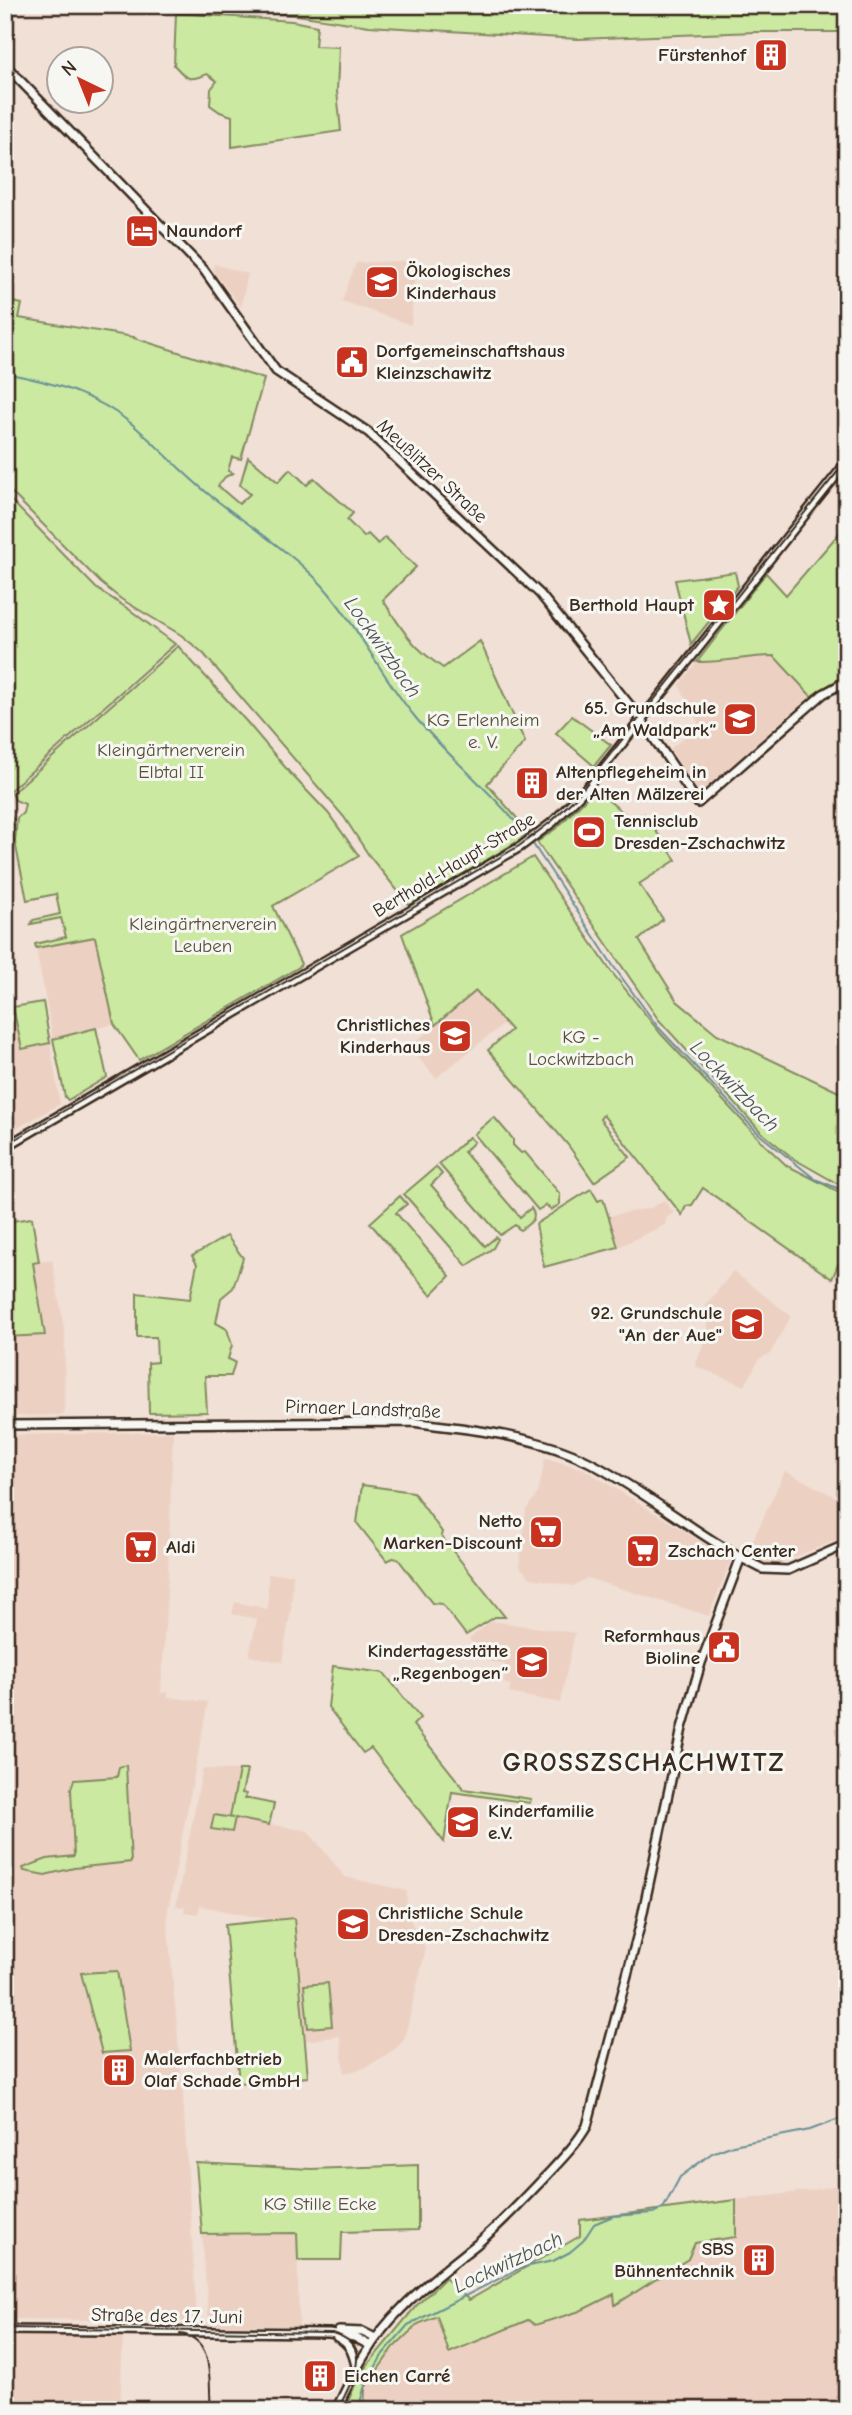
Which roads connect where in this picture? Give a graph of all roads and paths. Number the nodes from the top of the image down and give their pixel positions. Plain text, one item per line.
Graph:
1 (5, 65) edge
2 (847, 462) edge
3 (847, 681) edge
4 (641, 720) junction
5 (5, 1147) edge
6 (5, 1425) edge
7 (847, 1544) edge
8 (741, 1557) junction
9 (5, 2330) edge
10 (329, 2333) junction
11 (372, 2342) junction
12 (356, 2367) junction
13 (336, 2410) edge

1 - 4 street, Meußlitzer Straße
2 - 4 street, Berthold-Haupt-Straße
3 - 4 street, Meußlitzer Straße
4 - 5 street, Berthold-Haupt-Straße
6 - 8 street, Pirnaer Landstraße
7 - 8 street, Pirnaer Landstraße
8 - 11 street
9 - 10 street, Straße des 17. Juni
10 - 11 street, Straße des 17. Juni
10 - 12 street
11 - 12 street
12 - 13 street

